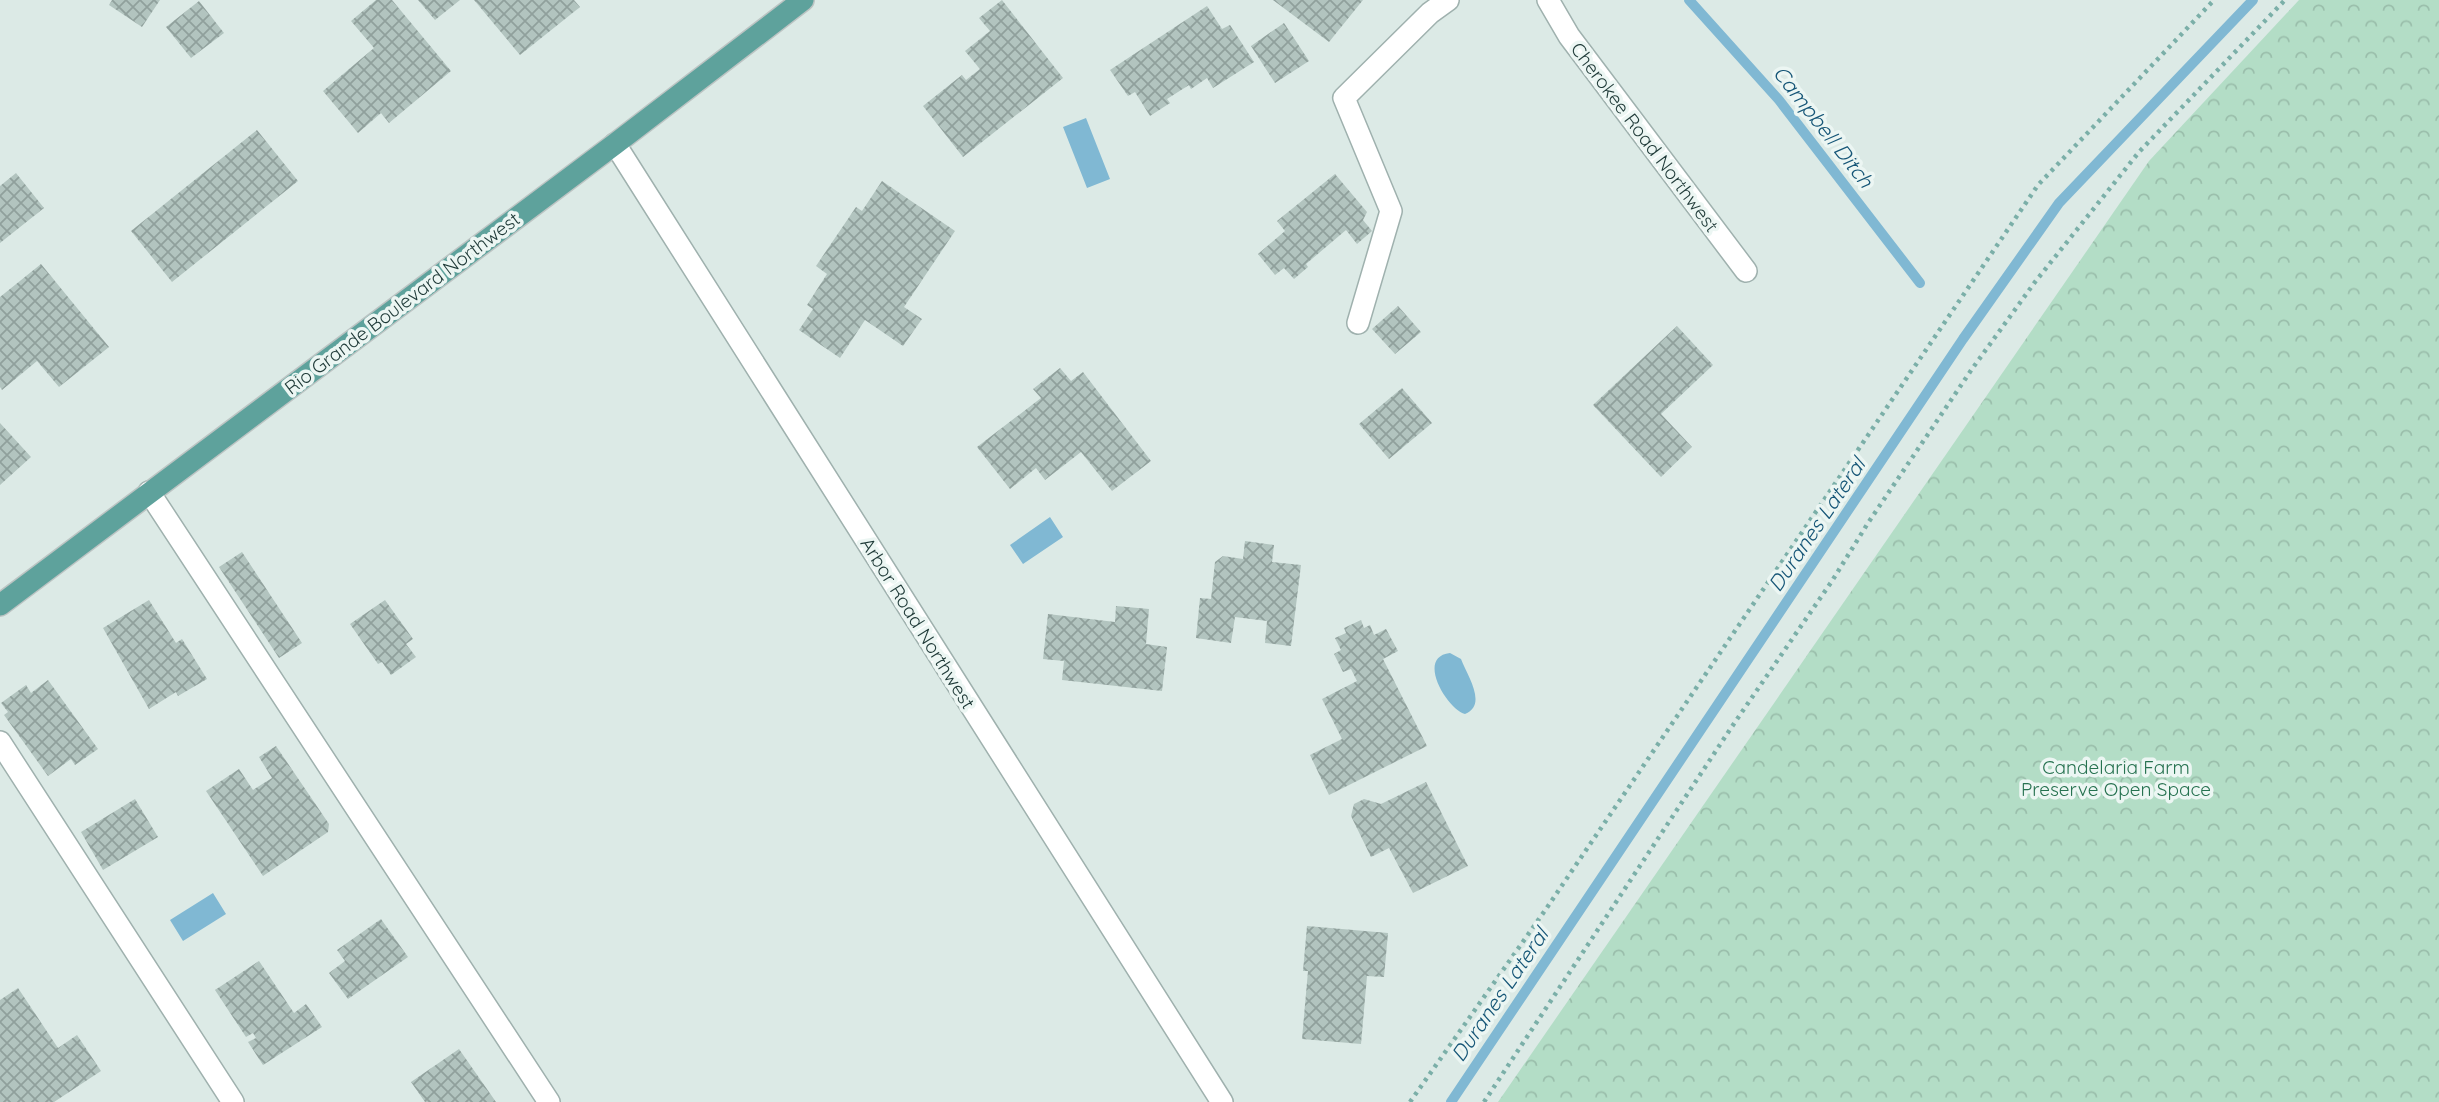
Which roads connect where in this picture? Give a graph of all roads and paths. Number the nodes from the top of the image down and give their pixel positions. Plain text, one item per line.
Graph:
1 (803, 0) edge
2 (1448, 0) edge
3 (1548, 0) edge
4 (2214, 0) edge
5 (2285, 0) edge
6 (615, 144) junction
7 (1746, 271) dead end
8 (1358, 323) dead end
9 (149, 492) junction
10 (0, 605) edge
11 (0, 742) edge
12 (233, 1102) edge
13 (549, 1102) edge
14 (1222, 1102) edge
15 (1410, 1102) edge
16 (1484, 1102) edge

1 - 6 main road, Rio Grande Boulevard Northwest
2 - 8 street
3 - 7 street, Cherokee Road Northwest
4 - 15 path
5 - 16 path
6 - 9 main road, Rio Grande Boulevard Northwest
6 - 14 street, Arbor Road Northwest
9 - 10 main road, Rio Grande Boulevard Northwest
9 - 13 street
11 - 12 street

